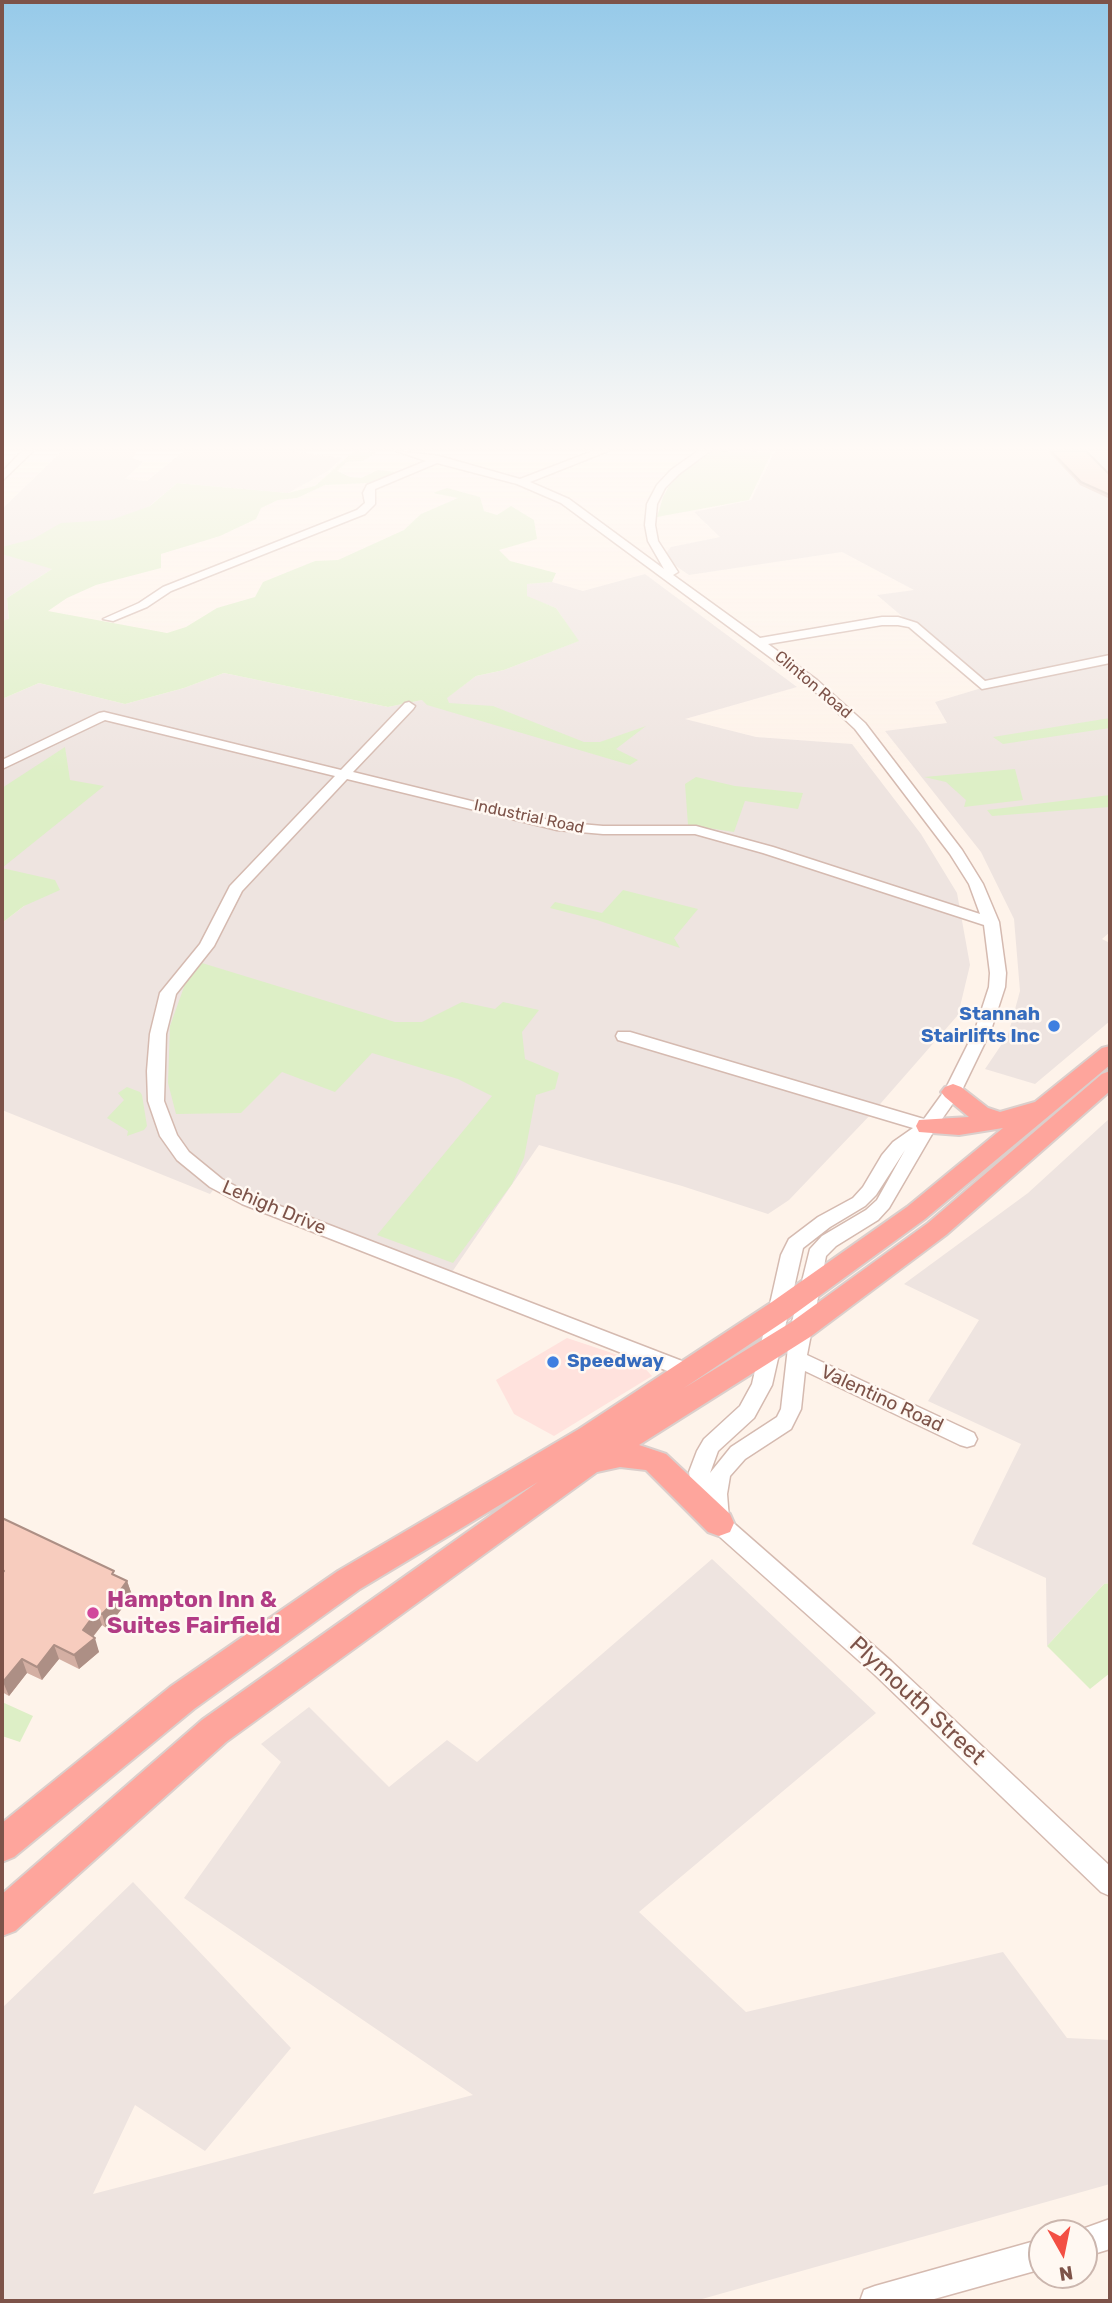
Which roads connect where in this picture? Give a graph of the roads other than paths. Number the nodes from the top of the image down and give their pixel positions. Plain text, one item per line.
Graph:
1 (244, 558) edge
2 (645, 558) edge
3 (663, 558) edge
4 (677, 582) junction
5 (109, 619) dead end
6 (760, 642) junction
7 (1110, 659) edge
8 (409, 706) dead end
9 (2, 765) edge
10 (345, 774) junction
11 (991, 922) junction
12 (624, 1036) dead end
13 (1110, 1053) edge
14 (1110, 1079) edge
15 (1075, 1083) junction
16 (953, 1092) junction
17 (1000, 1121) junction
18 (928, 1126) junction
19 (810, 1289) junction
20 (779, 1311) junction
21 (800, 1330) junction
22 (784, 1353) junction
23 (688, 1371) junction
24 (967, 1439) dead end
25 (590, 1461) junction
26 (719, 1523) junction
27 (54, 1801) junction
28 (2, 1829) edge
29 (2, 1845) edge
30 (1110, 1883) edge
31 (2, 1918) edge
32 (1028, 2258) edge
33 (875, 2301) edge

1 - 5 street
2 - 4 street, Clinton Road
3 - 4 street
4 - 6 street, Clinton Road
6 - 7 street
6 - 11 street, Clinton Road
8 - 10 street, Lehigh Drive
9 - 10 street, Industrial Road
10 - 11 street, Industrial Road
10 - 23 street, Lehigh Drive
11 - 16 street, Clinton Road
12 - 18 street
13 - 15 highway
14 - 21 highway
15 - 17 highway
15 - 19 highway
16 - 17 highway
16 - 18 street, Clinton Road
17 - 18 highway
18 - 19 street
18 - 20 street
19 - 20 highway
19 - 21 street
20 - 22 street
20 - 23 highway
21 - 22 highway
22 - 24 street, Valentino Road
22 - 25 highway
22 - 26 street, Plymouth Street
22 - 26 street
23 - 27 highway
25 - 26 highway
25 - 31 highway
26 - 30 street, Plymouth Street
27 - 28 highway
27 - 29 highway
32 - 33 street

